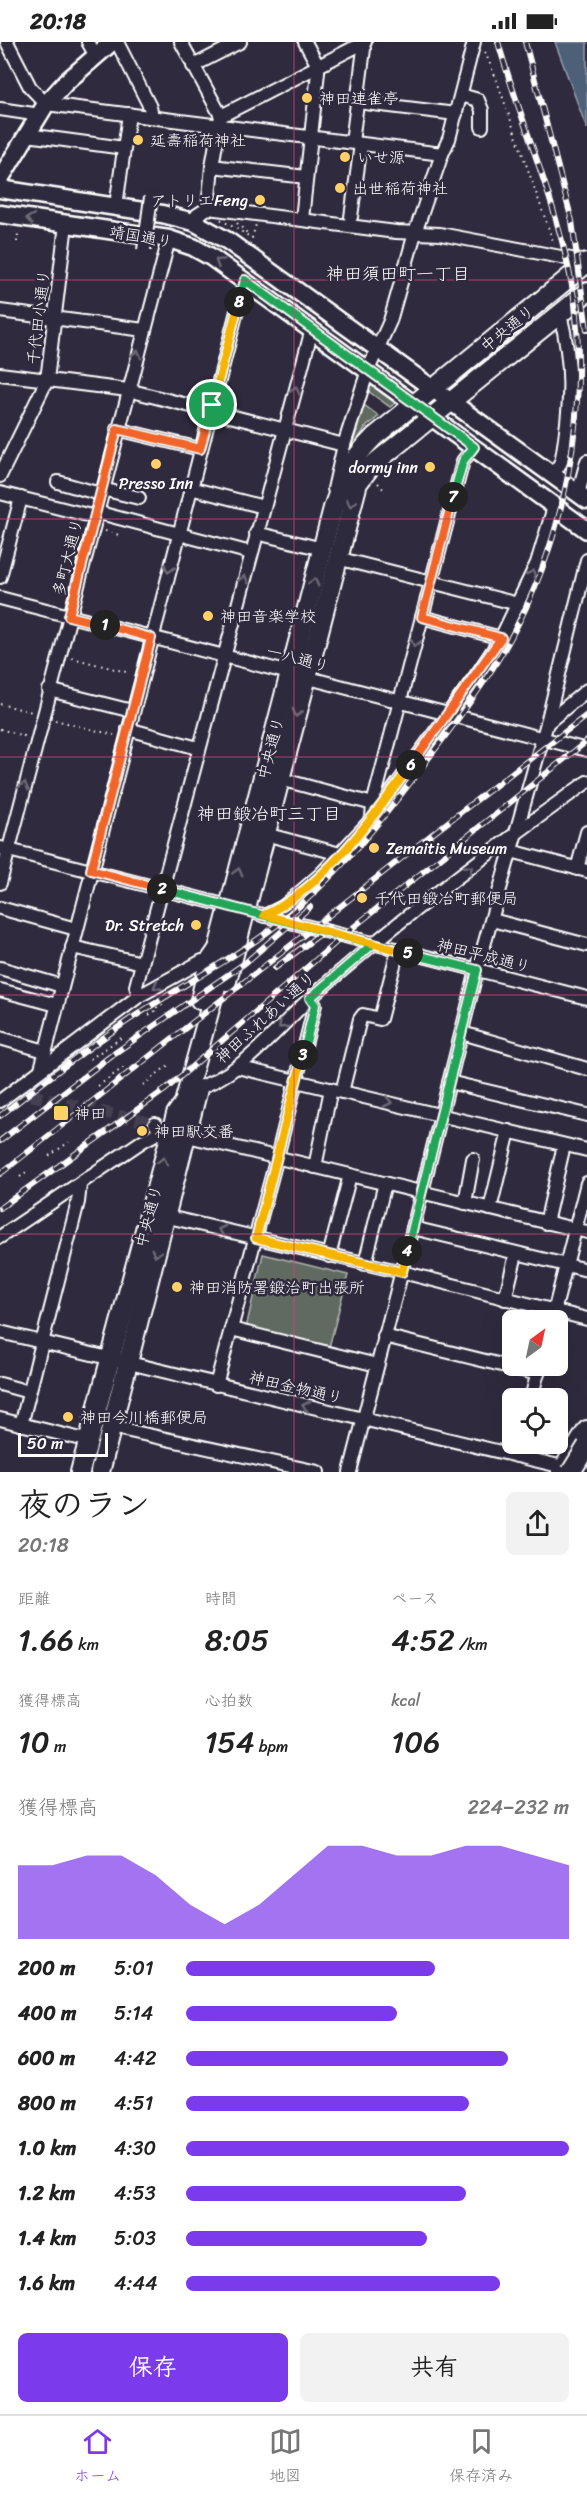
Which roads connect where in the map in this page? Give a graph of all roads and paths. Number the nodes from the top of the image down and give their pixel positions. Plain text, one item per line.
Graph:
1 (7, 42) edge
2 (112, 42) edge
3 (117, 42) edge
4 (181, 42) edge
5 (240, 42) edge
6 (305, 42) edge
7 (474, 42) edge
8 (363, 43) edge
9 (92, 49) edge
10 (484, 52) dead end
11 (193, 66) junction
12 (318, 66) junction
13 (461, 95) junction
14 (357, 102) junction
15 (0, 109) edge
16 (43, 109) junction
17 (129, 114) junction
18 (456, 114) junction
19 (152, 117) junction
20 (220, 121) junction
21 (482, 127) dead end
22 (27, 135) junction
23 (311, 136) junction
24 (356, 143) junction
25 (124, 148) junction
26 (442, 154) junction
27 (212, 166) junction
28 (306, 177) junction
29 (0, 179) edge
30 (0, 189) edge
31 (152, 196) dead end
32 (116, 206) junction
33 (208, 208) junction
34 (0, 214) edge
35 (351, 217) dead end
36 (231, 218) dead end
37 (302, 219) junction
38 (194, 222) junction
39 (66, 224) junction
40 (415, 232) junction
41 (18, 234) dead end
42 (252, 238) dead end
43 (169, 239) junction
44 (17, 242) dead end
45 (555, 247) dead end
46 (144, 250) dead end
47 (587, 262) edge
48 (245, 280) junction
49 (587, 292) edge
50 (0, 311) edge
51 (560, 314) junction
52 (54, 318) junction
53 (312, 329) junction
54 (144, 330) junction
55 (378, 348) junction
56 (368, 370) junction
57 (0, 374) edge
58 (47, 380) junction
59 (433, 388) junction
60 (128, 390) junction
61 (452, 402) junction
62 (414, 404) junction
63 (210, 411) junction
64 (432, 417) junction
65 (117, 429) junction
66 (285, 430) junction
67 (344, 446) junction
68 (474, 447) junction
69 (200, 449) junction
70 (5, 452) edge
71 (587, 461) edge
72 (553, 475) junction
73 (0, 476) edge
74 (58, 482) dead end
75 (378, 483) dead end
76 (190, 488) junction
77 (384, 490) dead end
78 (101, 491) junction
79 (0, 493) edge
80 (583, 497) edge
81 (21, 498) junction
82 (139, 498) dead end
83 (264, 507) junction
84 (554, 507) junction
85 (333, 508) junction
86 (95, 515) junction
87 (102, 530) dead end
88 (587, 530) edge
89 (256, 533) junction
90 (178, 534) junction
91 (119, 535) dead end
92 (251, 553) junction
93 (330, 553) junction
94 (587, 560) edge
95 (0, 577) edge
96 (430, 582) junction
97 (0, 598) edge
98 (518, 604) junction
99 (69, 616) junction
100 (422, 617) junction
101 (151, 638) junction
102 (501, 638) junction
103 (223, 655) junction
104 (69, 658) dead end
105 (141, 676) junction
106 (298, 676) junction
107 (49, 690) junction
108 (587, 690) edge
109 (400, 702) junction
110 (0, 704) edge
111 (132, 711) junction
112 (448, 714) junction
113 (42, 716) junction
114 (547, 723) junction
115 (0, 729) edge
116 (126, 734) junction
117 (27, 737) dead end
118 (542, 738) junction
119 (198, 748) junction
120 (587, 750) edge
121 (280, 780) junction
122 (587, 782) edge
123 (373, 804) junction
124 (372, 819) junction
125 (516, 832) junction
126 (266, 834) junction
127 (586, 836) edge
128 (4, 849) edge
129 (511, 851) junction
130 (340, 854) junction
131 (91, 870) junction
132 (582, 870) edge
133 (0, 884) edge
134 (161, 889) junction
135 (0, 908) edge
136 (237, 908) junction
137 (264, 915) junction
138 (492, 920) junction
139 (76, 929) junction
140 (373, 944) junction
141 (587, 945) edge
142 (72, 947) junction
143 (398, 950) junction
144 (213, 955) junction
145 (142, 963) junction
146 (0, 968) edge
147 (477, 970) junction
148 (62, 986) junction
149 (0, 990) edge
150 (139, 996) junction
151 (310, 998) junction
152 (587, 998) edge
153 (159, 999) dead end
154 (153, 1002) dead end
155 (57, 1005) junction
156 (163, 1006) dead end
157 (149, 1015) dead end
158 (462, 1034) junction
159 (0, 1038) edge
160 (121, 1038) dead end
161 (45, 1051) junction
162 (91, 1059) dead end
163 (171, 1063) dead end
164 (127, 1066) dead end
165 (237, 1067) junction
166 (41, 1069) junction
167 (587, 1069) edge
168 (297, 1081) junction
169 (449, 1082) junction
170 (143, 1085) dead end
171 (99, 1086) dead end
172 (0, 1088) edge
173 (193, 1090) junction
174 (337, 1090) junction
175 (13, 1091) junction
176 (0, 1101) edge
177 (440, 1114) junction
178 (587, 1115) edge
179 (172, 1128) junction
180 (510, 1131) junction
181 (69, 1141) dead end
182 (564, 1145) junction
183 (587, 1150) edge
184 (49, 1156) dead end
185 (277, 1157) junction
186 (473, 1159) dead end
187 (315, 1167) junction
188 (29, 1170) dead end
189 (350, 1175) junction
190 (20, 1176) dead end
191 (587, 1183) edge
192 (385, 1184) junction
193 (80, 1185) junction
194 (422, 1192) junction
195 (465, 1203) junction
196 (490, 1209) junction
197 (157, 1215) junction
198 (546, 1222) junction
199 (414, 1228) junction
200 (581, 1231) edge
201 (0, 1237) edge
202 (256, 1238) junction
203 (516, 1254) junction
204 (329, 1256) junction
205 (365, 1264) junction
206 (566, 1265) junction
207 (587, 1270) edge
208 (402, 1272) junction
209 (505, 1299) junction
210 (536, 1310) edge
211 (555, 1310) edge
212 (568, 1317) edge
213 (587, 1319) edge
214 (231, 1329) junction
215 (0, 1332) edge
216 (384, 1336) junction
217 (42, 1342) junction
218 (118, 1361) junction
219 (502, 1361) edge
220 (377, 1365) junction
221 (0, 1384) edge
222 (216, 1385) junction
223 (30, 1392) junction
224 (0, 1419) edge
225 (363, 1420) junction
226 (21, 1425) junction
227 (111, 1427) junction
228 (587, 1430) edge
229 (89, 1441) junction
230 (587, 1446) edge
231 (517, 1456) joint
232 (565, 1470) edge
233 (81, 1472) edge
234 (100, 1472) edge
235 (318, 1472) edge
236 (350, 1472) edge
237 (584, 1472) edge

1 - 16 street
2 - 9 main road
3 - 19 street
4 - 11 street
5 - 11 street
6 - 12 street
7 - 13 street
8 - 12 street
8 - 14 street
9 - 16 main road
10 - 45 path
11 - 20 street
12 - 20 street
12 - 23 street
13 - 18 street
13 - 21 street
14 - 18 street
14 - 24 street
15 - 16 street
16 - 17 street
16 - 22 main road
17 - 19 street
17 - 25 street
18 - 26 street
19 - 20 street
20 - 23 street
20 - 27 street
22 - 25 street
22 - 29 main road
23 - 24 street
23 - 28 street
24 - 26 street
24 - 35 street
25 - 32 street
26 - 40 street
27 - 28 street
27 - 33 street
28 - 37 street
30 - 32 main road, 靖国通り
31 - 46 street, bridge
32 - 38 main road, 靖国通り
33 - 37 street
33 - 38 street
39 -> 34 main road, 靖国通り
36 - 42 path
37 - 40 street
38 - 55 main road, 靖国通り
39 - 43 main road, 靖国通り
39 - 52 street, 千代田小通り
40 - 47 street
40 - 55 street
41 - 44 path
48 -> 43 main road, 靖国通り
43 - 54 street, 多町大通り
47 - 59 highway, 中央通り
48 - 53 main road, 靖国通り
48 - 63 street
49 - 51 highway, 中央通り
50 - 52 street
51 - 61 highway, 中央通り
51 - 72 street
52 - 54 street
52 - 58 street, 千代田小通り
53 - 56 main road, 靖国通り
66 -> 53 street
60 -> 54 street, 多町大通り
55 - 56 street
55 - 59 main road, 靖国通り
56 - 62 main road, 靖国通り
56 - 67 street
57 - 58 street
58 - 60 street
58 - 70 street, 千代田小通り
59 - 61 main road, 靖国通り
59 - 62 highway, 中央通り
60 - 63 street
60 - 65 street, 多町大通り
61 - 64 highway, 中央通り
61 - 72 main road, 靖国通り
62 - 64 main road, 靖国通り
62 - 85 highway, 中央通り
63 - 66 street
63 - 69 street
64 - 68 main road, 靖国通り
64 -> 93 highway, 中央通り
65 - 69 street
65 - 78 street, 多町大通り
66 - 67 street
66 - 83 street
67 - 85 street
68 - 84 main road, 靖国通り
68 - 96 street
69 - 76 street
70 - 73 street, 千代田小通り
71 - 80 street
72 - 80 main road, 靖国通り
74 - 78 street
75 - 77 path
76 - 83 street
76 - 90 street
78 - 82 street
78 - 86 street, 多町大通り
79 - 81 street
81 - 86 street
81 - 95 street
83 - 89 street
84 - 88 main road, 靖国通り
98 -> 84 street
85 - 93 highway, 中央通り
86 - 90 street
86 - 99 street, 多町大通り
87 - 91 path
89 - 92 street
89 - 93 street
90 - 92 street
90 -> 101 street
103 -> 92 street
93 - 96 street
93 - 106 highway, 中央通り
94 - 114 street
96 - 98 street
96 - 100 street
97 - 99 street, 一八通り
98 - 102 street
99 - 101 street, 一八通り
99 - 107 street, 多町大通り
100 - 102 street
100 -> 109 street
101 - 103 street, 一八通り
101 - 105 street
102 - 112 street
103 - 106 street, 一八通り
103 - 119 street
104 - 105 path
105 - 111 street
106 - 109 street, 一八通り
106 -> 121 highway, 中央通り
136 -> 106 highway, 中央通り
107 - 111 street
107 - 113 street, 多町大通り
108 - 114 street
109 - 112 street, 一八通り
109 - 123 street
110 - 113 path
111 - 116 street
112 - 118 street, 一八通り
112 - 124 street
113 - 116 path
128 -> 113 street, 多町大通り
114 - 118 street
115 - 117 path
116 - 119 street
116 - 131 street
118 - 120 street, 一八通り
118 - 125 street
119 - 134 street
121 - 123 street
121 - 126 highway, 中央通り
122 - 125 street, 神田ふれあい通り
123 - 124 street
124 - 130 street
125 - 129 street
140 -> 125 street, 神田ふれあい通り
126 - 130 street
126 - 136 highway, 中央通り
127 - 132 street
128 - 131 street, 神田平成通り
128 - 133 street, 多町大通り
129 - 132 street
129 - 138 street
130 - 137 street
131 - 134 street, 神田平成通り
131 - 139 street
134 - 136 street, 神田平成通り
134 - 145 street
135 - 139 street
136 - 137 street, 神田平成通り
136 - 144 highway, 中央通り
136 - 173 highway, 中央通り
137 - 140 street, 神田平成通り
138 - 141 street
138 - 147 street
139 - 142 street
140 - 143 street, 神田平成通り
140 - 151 street, 神田ふれあい通り
142 - 145 street
142 - 148 street
143 - 147 street, 神田平成通り
143 - 174 street
144 -> 150 street
144 - 173 highway, 中央通り
144 - 179 highway
145 - 150 street
146 - 148 street
147 - 152 street, 神田平成通り
147 - 158 street
148 - 155 street
149 - 155 street
150 - 166 street
151 -> 165 street, 神田ふれあい通り
151 - 168 street
153 - 156 path
154 - 157 path
155 - 161 street
158 - 167 street
158 - 169 street
159 - 161 street
160 - 162 path
161 - 166 street
163 - 170 path
164 - 171 path
165 - 168 street
165 - 173 street, 神田ふれあい通り
166 - 175 street
168 - 174 street
168 - 185 street
169 - 177 street
169 - 178 street
172 - 175 street
173 - 179 highway, 中央通り
174 -> 177 street
174 - 187 street
175 - 176 street
177 - 180 street
177 - 194 street
179 - 185 street
179 - 193 street
179 - 197 highway, 中央通り
180 - 182 street
180 - 196 street
181 - 184 path
182 - 183 street
182 - 198 street
185 - 187 street
185 - 202 street
186 - 195 street
187 - 189 street
188 - 190 path
189 - 192 street
189 - 204 street
191 - 200 street
192 - 194 street
192 - 205 street
193 - 201 street
193 - 217 street
194 - 195 street
194 - 199 street
195 - 196 street
196 - 198 street
202 -> 197 street
197 - 218 highway, 中央通り
198 - 200 street
199 - 203 street
199 - 208 street
200 - 206 street
202 - 204 street
202 - 214 street
203 - 206 street
203 - 209 street
204 - 205 street
205 - 208 street
206 - 207 street
206 - 211 street
208 - 209 street
208 - 216 street
209 - 210 street
212 - 213 street
214 - 220 street
214 - 222 street
215 - 217 street, 神田金物通り
216 - 219 street
216 - 220 street
217 - 218 street, 神田金物通り
217 - 223 street
218 - 222 street, 神田金物通り
218 - 227 highway, 中央通り
218 - 229 highway, 中央通り
220 - 225 street
221 - 223 street
225 -> 222 street, 神田金物通り
223 - 226 street
224 - 226 street
225 - 231 street, 神田金物通り
225 - 236 street
226 - 229 street
227 - 234 highway, 中央通り
227 - 235 street
228 - 232 highway
229 - 233 highway, 中央通り
230 - 232 highway, bridge
231 - 232 street, 神田金物通り
232 - 237 street, 神田金物通り

